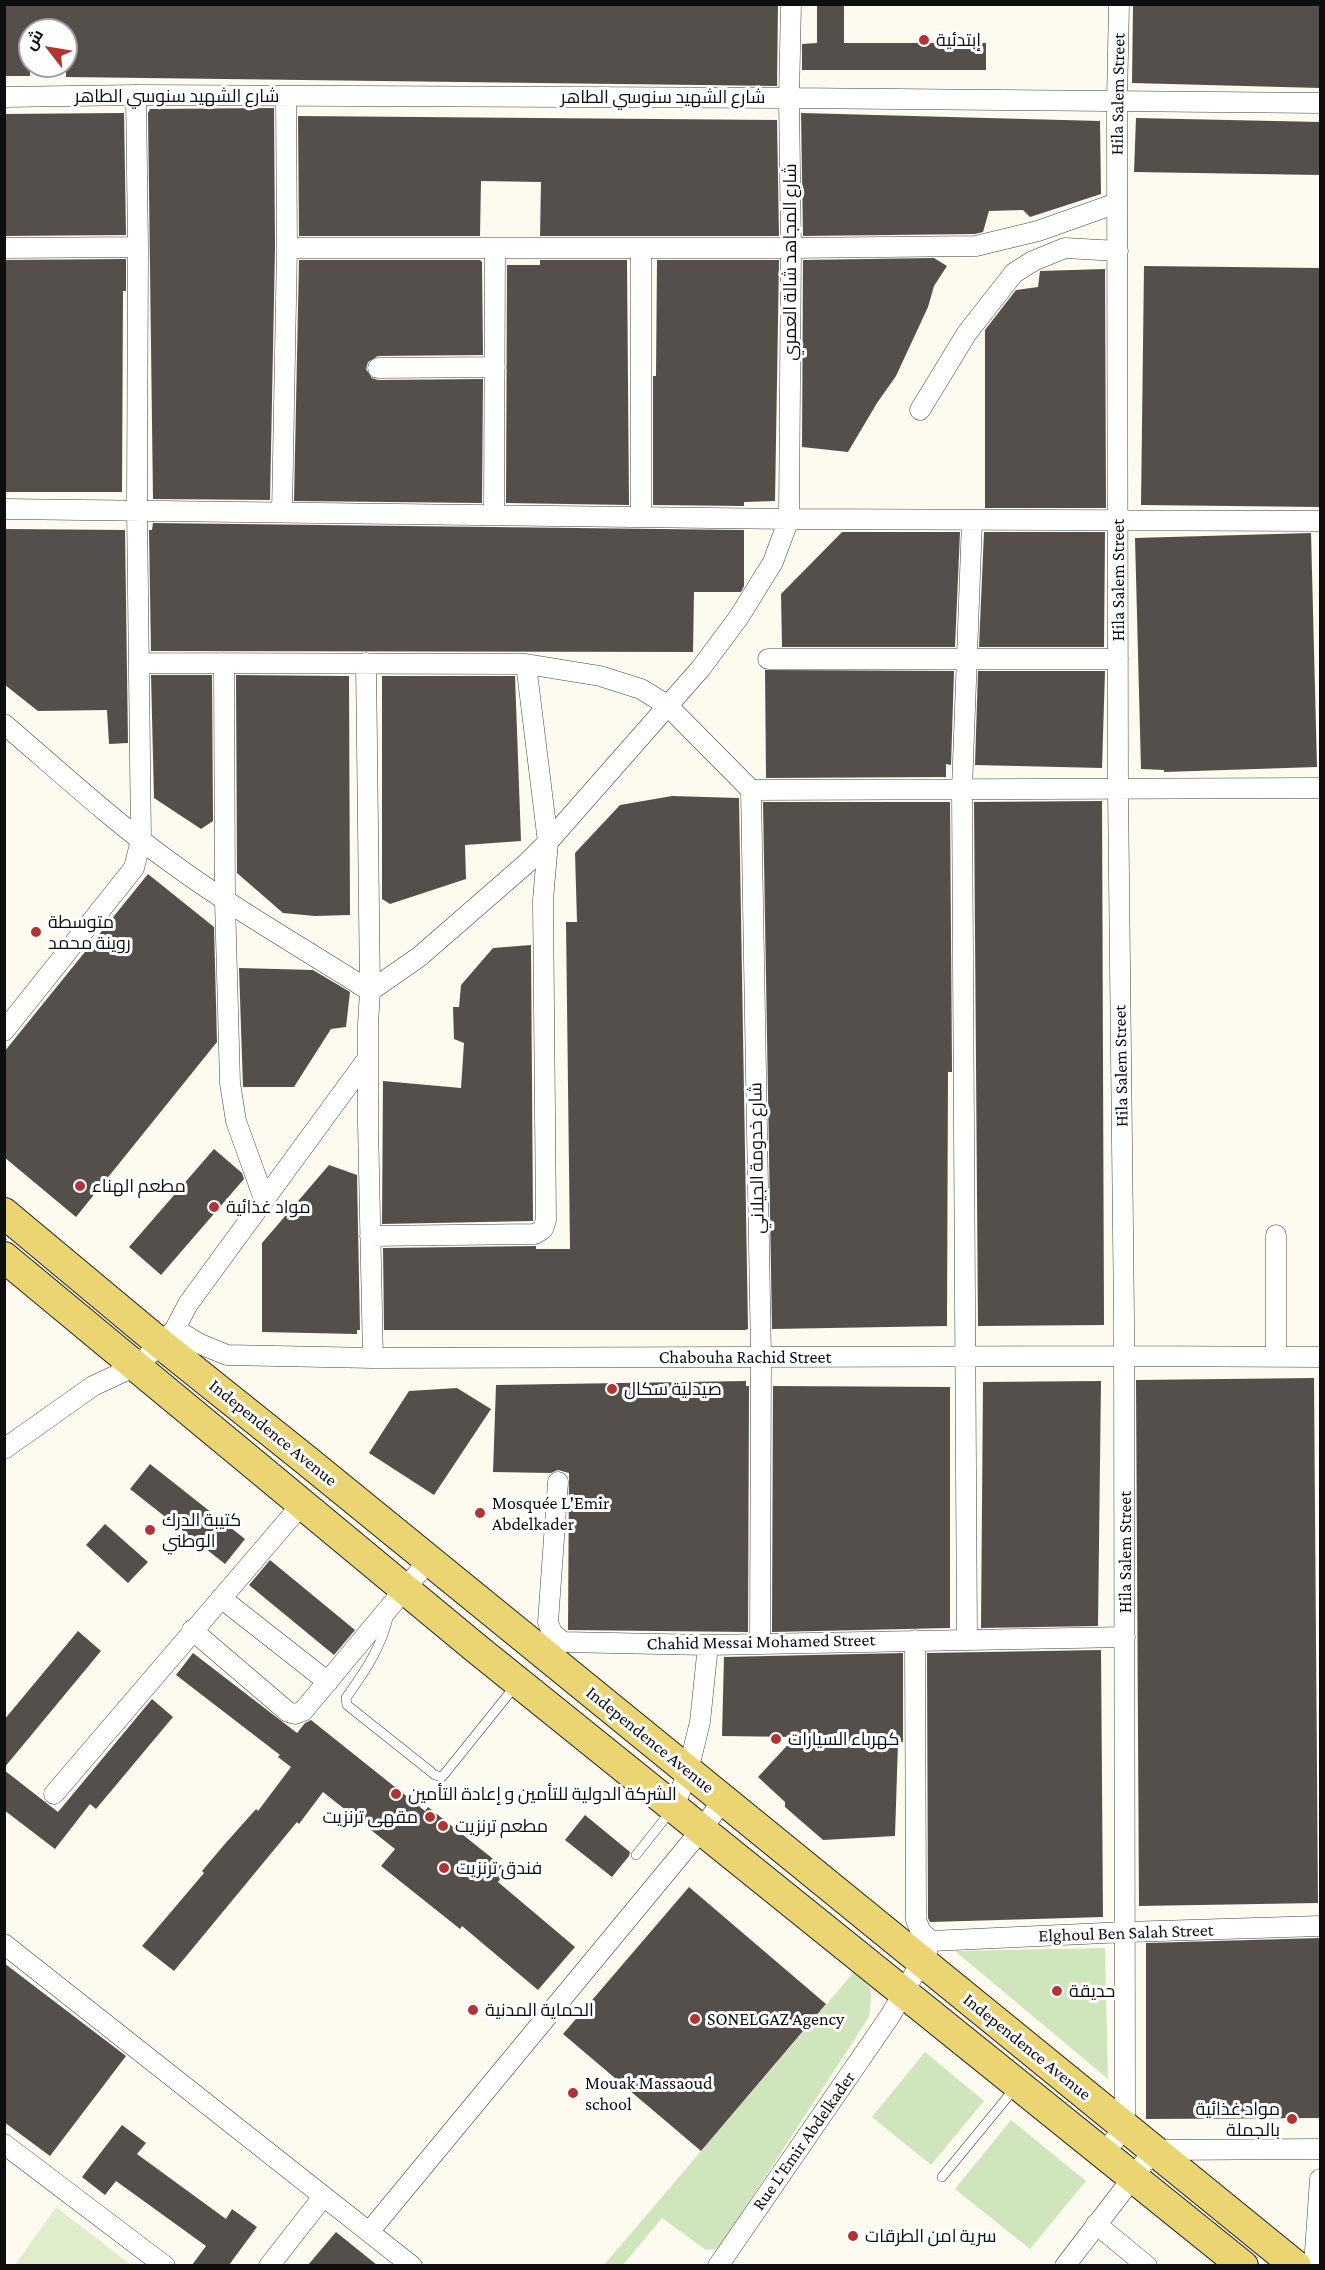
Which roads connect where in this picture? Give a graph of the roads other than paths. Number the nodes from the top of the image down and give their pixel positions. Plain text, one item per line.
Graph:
1 (791, 4) edge
2 (1119, 4) edge
3 (135, 95) junction
4 (286, 96) junction
5 (4, 97) edge
6 (789, 98) junction
7 (1117, 100) junction
8 (1320, 103) edge
9 (1118, 204) junction
10 (1118, 246) junction
11 (138, 247) junction
12 (4, 248) edge
13 (287, 248) junction
14 (495, 248) junction
15 (641, 248) junction
16 (791, 248) junction
17 (495, 367) junction
18 (378, 368) dead end
19 (920, 410) dead end
20 (4, 509) edge
21 (137, 510) junction
22 (282, 512) junction
23 (494, 515) junction
24 (641, 517) junction
25 (789, 519) junction
26 (972, 520) junction
27 (1119, 521) junction
28 (1320, 521) edge
29 (768, 659) dead end
30 (968, 659) junction
31 (1118, 659) junction
32 (139, 663) junction
33 (224, 663) junction
34 (366, 663) junction
35 (526, 664) junction
36 (667, 705) junction
37 (4, 724) edge
38 (1320, 788) edge
39 (962, 789) junction
40 (1118, 789) junction
41 (751, 790) junction
42 (141, 840) junction
43 (548, 842) junction
44 (225, 901) junction
45 (370, 991) junction
46 (4, 1031) edge
47 (368, 1058) junction
48 (264, 1199) junction
49 (4, 1214) edge
50 (1276, 1235) dead end
51 (370, 1236) junction
52 (4, 1257) edge
53 (168, 1337) junction
54 (966, 1356) junction
55 (1124, 1356) junction
56 (760, 1357) junction
57 (1276, 1357) junction
58 (1320, 1357) edge
59 (373, 1358) junction
60 (136, 1366) junction
61 (4, 1449) edge
62 (558, 1482) dead end
63 (302, 1504) junction
64 (429, 1560) junction
65 (398, 1597) junction
66 (221, 1598) junction
67 (192, 1630) junction
68 (1125, 1637) junction
69 (967, 1639) junction
70 (915, 1640) junction
71 (760, 1644) junction
72 (708, 1645) junction
73 (328, 1682) junction
74 (518, 1682) junction
75 (688, 1771) junction
76 (54, 1794) dead end
77 (723, 1800) junction
78 (674, 1807) junction
79 (702, 1829) junction
80 (636, 1855) dead end
81 (1320, 1926) edge
82 (1126, 1932) junction
83 (4, 1944) edge
84 (927, 1952) junction
85 (897, 2004) junction
86 (1019, 2084) junction
87 (1125, 2127) junction
88 (4, 2144) edge
89 (1320, 2149) edge
90 (1154, 2150) junction
91 (1104, 2153) junction
92 (1134, 2176) junction
93 (942, 2177) dead end
94 (1320, 2179) edge
95 (323, 2197) junction
96 (1096, 2224) junction
97 (369, 2232) junction
98 (408, 2264) edge
99 (165, 2265) edge
100 (269, 2265) edge
101 (718, 2265) edge
102 (1065, 2265) edge
103 (1147, 2265) edge
104 (1243, 2265) edge
105 (1296, 2265) edge
106 (1314, 2265) edge

1 - 6 street, شارع المجاهد شالة العمري
2 - 7 street, Hila Salem Street
3 - 4 street, شارع الشهيد سنوسي الطاهر
3 - 5 street, شارع الشهيد سنوسي الطاهر
3 - 11 street
4 - 6 street, شارع الشهيد سنوسي الطاهر
4 - 13 street
6 - 7 street, شارع الشهيد سنوسي الطاهر
6 - 16 street, شارع المجاهد شالة العمري
7 - 8 street, شارع الشهيد سنوسي الطاهر
7 - 9 street, Hila Salem Street
9 - 10 street, Hila Salem Street
9 - 16 street
10 - 19 street
10 - 27 street, Hila Salem Street
11 - 12 street
11 - 21 street
13 - 14 street
13 - 22 street
14 - 15 street
14 - 17 street
15 - 16 street
15 - 24 street
16 - 25 street, شارع المجاهد شالة العمري
17 - 18 street
17 - 23 street
20 - 21 street
21 - 22 street
21 - 32 street
22 - 23 street
23 - 24 street
24 - 25 street
25 - 26 street
25 - 36 street, شارع المجاهد شالة العمري
26 - 27 street
26 - 30 street
27 - 28 street
27 - 31 street, Hila Salem Street
29 - 30 street
30 - 31 street
30 - 39 street
31 - 40 street, Hila Salem Street
32 - 33 street
32 - 42 street
33 - 34 street
33 - 44 street
34 - 35 street
34 - 45 street
35 - 36 street
35 - 43 street
36 - 41 street
36 - 43 street, شارع المجاهد شالة العمري
37 - 42 street
38 - 40 street
39 - 40 street
39 - 41 street
39 - 54 street
40 - 55 street, Hila Salem Street
41 - 56 street, شارع خدومة الجيلاني
42 - 44 street
42 - 46 street
43 - 45 street, شارع المجاهد شالة العمري
43 - 51 street
44 - 45 street
44 - 48 street
45 - 47 street
47 - 48 street
47 - 51 street
48 - 53 street
49 - 53 main road, Independence Avenue
50 - 57 street
51 - 59 street
52 - 60 main road, Independence Avenue
53 - 59 street, Chabouha Rachid Street
53 - 60 street
53 - 64 main road, Independence Avenue
54 - 55 street, Chabouha Rachid Street
54 - 56 street, Chabouha Rachid Street
54 - 69 street
55 - 57 street, Chabouha Rachid Street
55 - 68 street, Hila Salem Street
56 - 59 street, Chabouha Rachid Street
56 - 71 street, شارع خدومة الجيلاني
57 - 58 street, Chabouha Rachid Street
60 - 61 street
60 - 63 main road, Independence Avenue
62 - 72 street, Chahid Messai Mohamed Street
63 - 65 main road, Independence Avenue
63 - 66 street
64 - 65 street
64 - 75 main road, Independence Avenue
65 - 73 street
65 - 74 main road, Independence Avenue
65 - 74 lane
66 - 67 street
66 - 73 street
67 - 73 street
67 - 76 street
68 - 69 street, Chahid Messai Mohamed Street
68 - 82 street, Hila Salem Street
69 - 70 street, Chahid Messai Mohamed Street
70 - 71 street, Chahid Messai Mohamed Street
70 - 84 street
71 - 72 street, Chahid Messai Mohamed Street
72 - 75 street
74 - 78 main road, Independence Avenue
75 - 77 main road, Independence Avenue
75 - 78 street
77 - 79 street
77 - 84 main road, Independence Avenue
78 - 79 main road, Independence Avenue
78 - 80 lane
79 - 85 main road, Independence Avenue
79 - 97 street
81 - 82 street, Elghoul Ben Salah Street
82 - 84 street, Elghoul Ben Salah Street
82 - 87 street, Hila Salem Street
83 - 95 street
84 - 85 street, Rue L'Emir Abdelkader
84 - 87 main road, Independence Avenue
85 - 86 main road, Independence Avenue
85 - 101 street, Rue L'Emir Abdelkader
86 - 91 main road, Independence Avenue
86 - 93 lane
87 - 90 main road, Independence Avenue
87 - 91 street
88 - 99 street
89 - 90 street
90 - 92 street
90 - 105 main road, Independence Avenue
91 - 92 main road, Independence Avenue
92 - 96 street
92 - 104 main road, Independence Avenue
94 - 106 street
95 - 97 street
95 - 100 street
96 - 102 street
96 - 103 street
97 - 98 street

